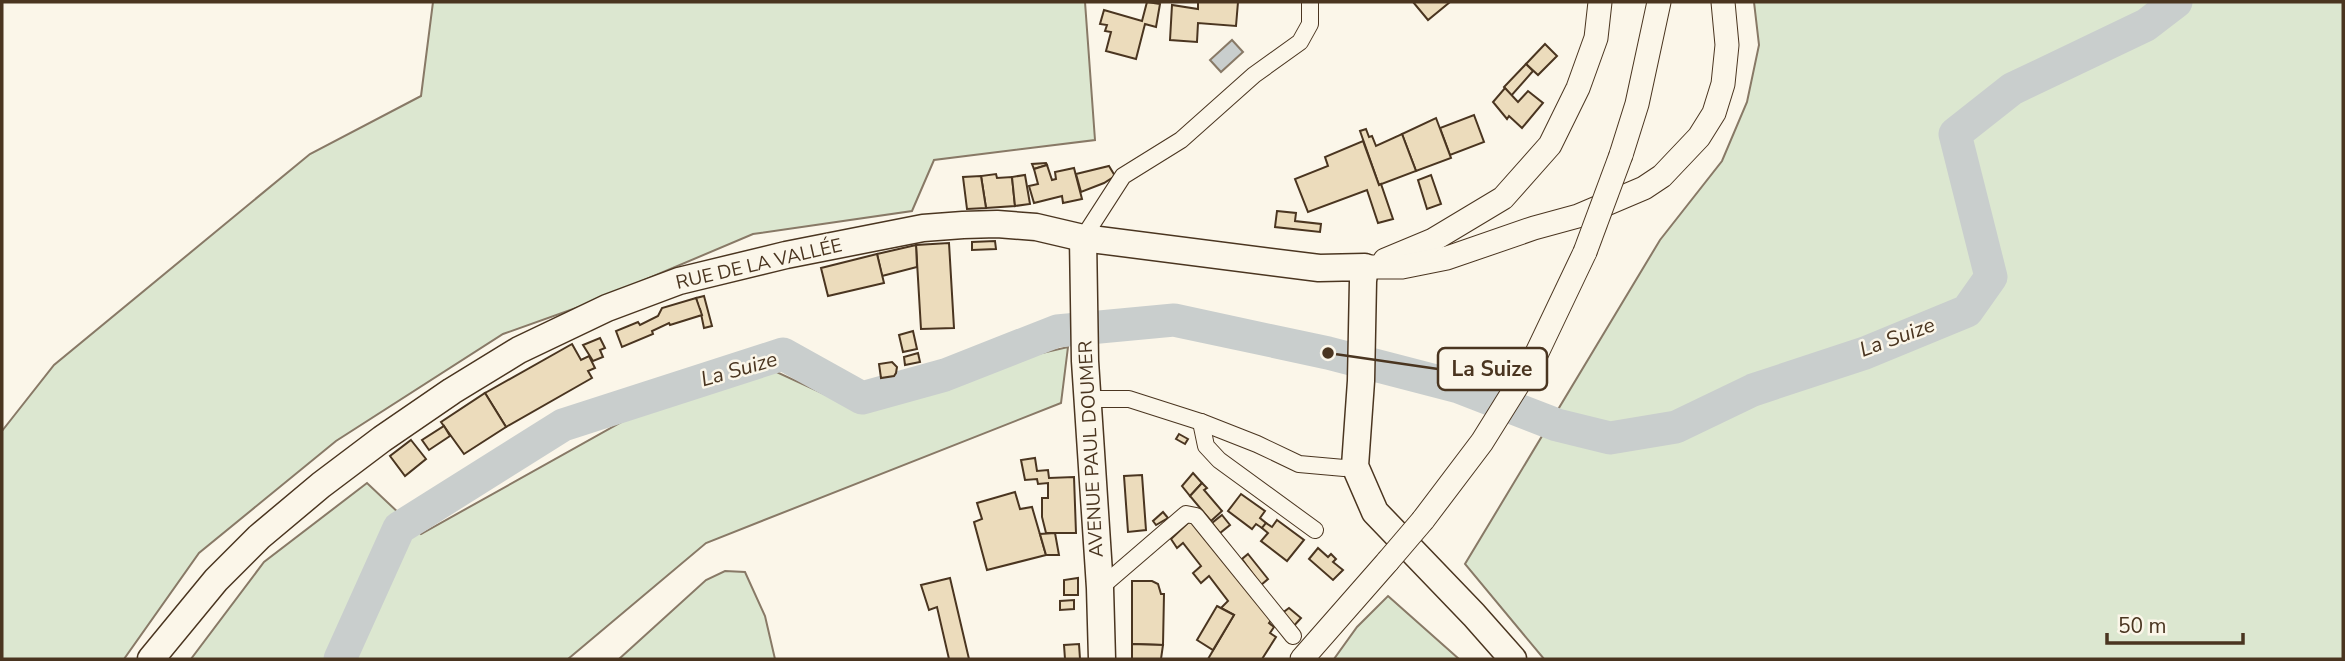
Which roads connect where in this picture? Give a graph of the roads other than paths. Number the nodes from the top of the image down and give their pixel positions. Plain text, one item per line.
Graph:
1 (1310, 2) edge
2 (1600, 2) edge
3 (1660, 2) edge
4 (1723, 2) edge
5 (1083, 238) junction
6 (1365, 267) junction
7 (1088, 399) junction
8 (1201, 422) junction
9 (1355, 466) junction
10 (1315, 530) dead end
11 (1100, 588) junction
12 (1293, 636) dead end
13 (151, 659) edge
14 (1102, 659) edge
15 (1302, 659) edge
16 (1513, 659) edge

1 - 5 street
2 - 6 main road
3 - 15 main road, bridge
4 - 6 main road
5 - 6 main road, RUE DE LA VALLÉE
5 - 7 main road, AVENUE PAUL DOUMER
5 - 13 main road, RUE DE LA VALLÉE
6 - 9 main road
7 - 8 street
7 - 11 main road, AVENUE PAUL DOUMER
8 - 9 street
8 - 10 street
9 - 16 main road
11 - 12 street
11 - 14 main road, AVENUE PAUL DOUMER

